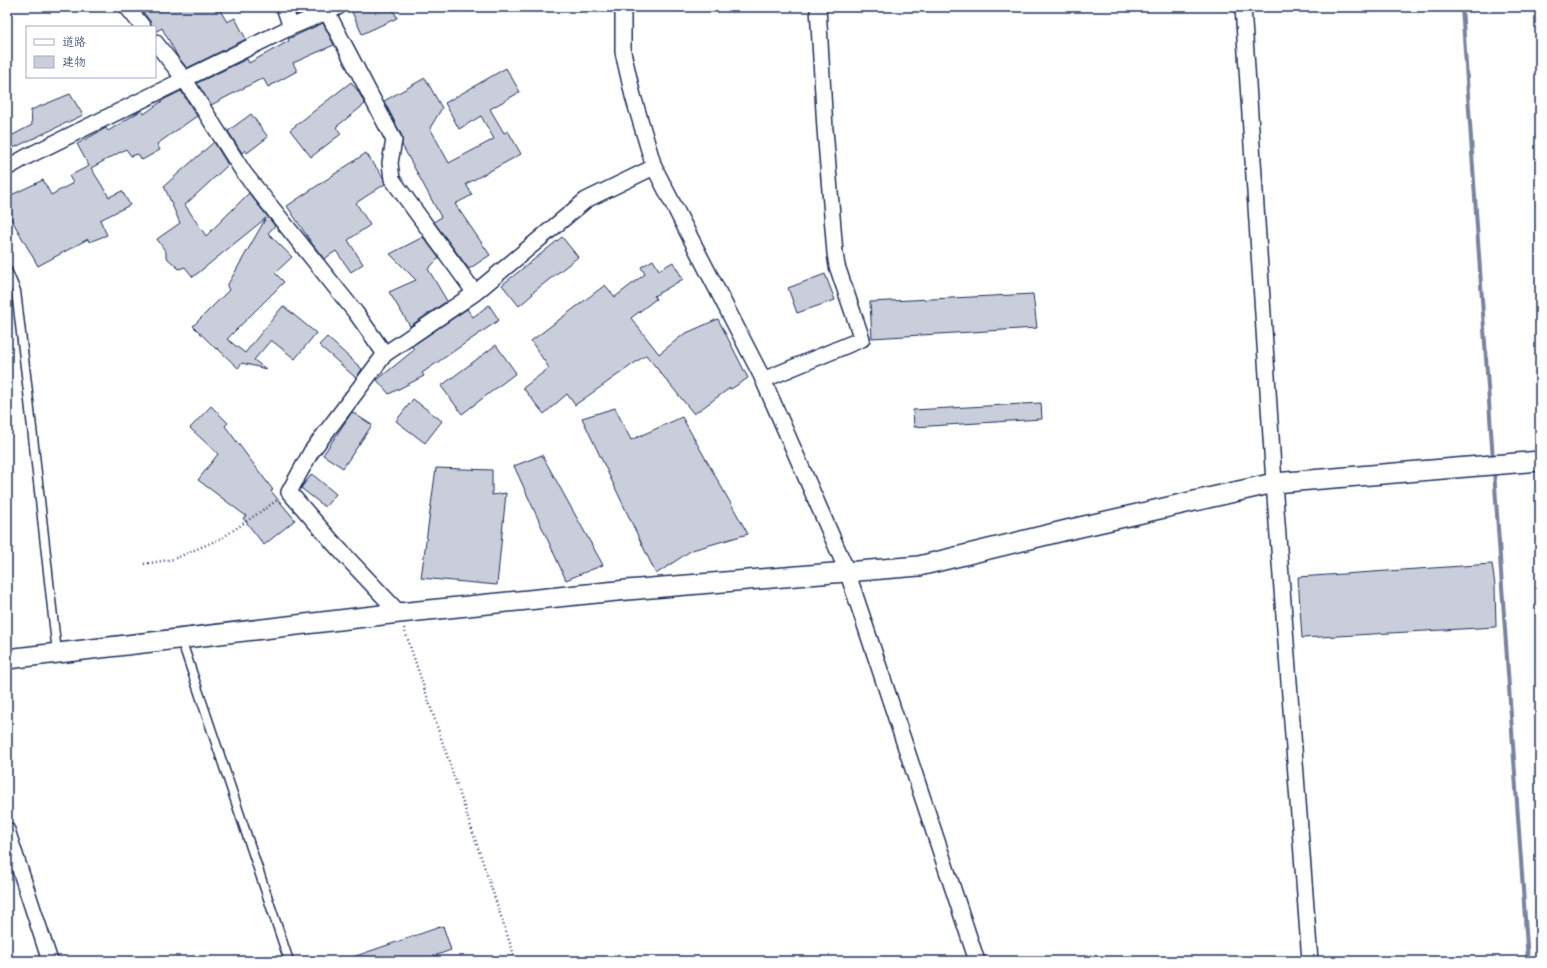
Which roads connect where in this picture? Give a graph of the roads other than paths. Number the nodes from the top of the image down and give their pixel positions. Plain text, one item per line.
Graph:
1 (127, 7) edge
2 (284, 7) edge
3 (623, 7) edge
4 (818, 7) edge
5 (1243, 7) edge
6 (333, 9) edge
7 (142, 26) edge
8 (291, 27) junction
9 (156, 43) edge
10 (185, 80) junction
11 (654, 167) junction
12 (7, 168) edge
13 (7, 270) edge
14 (475, 293) junction
15 (385, 354) junction
16 (763, 380) junction
17 (1540, 461) edge
18 (1274, 483) junction
19 (847, 571) junction
20 (399, 613) junction
21 (181, 638) junction
22 (57, 653) junction
23 (7, 659) edge
24 (7, 830) edge
25 (50, 961) edge
26 (289, 961) edge
27 (977, 961) edge
28 (1310, 961) edge

1 - 7 street
2 - 8 street
3 - 11 street
4 - 16 street
5 - 18 street
6 - 8 street
6 - 14 street
8 - 10 street
9 - 10 street
10 - 12 street
10 - 15 street
11 - 14 street
11 - 16 street
13 - 22 lane
14 - 15 street
15 - 20 street
16 - 19 street
17 - 18 street
18 - 19 street
18 - 28 street
19 - 20 street
19 - 27 street
20 - 21 street
21 - 22 street
21 - 26 lane
22 - 23 street
24 - 25 street

